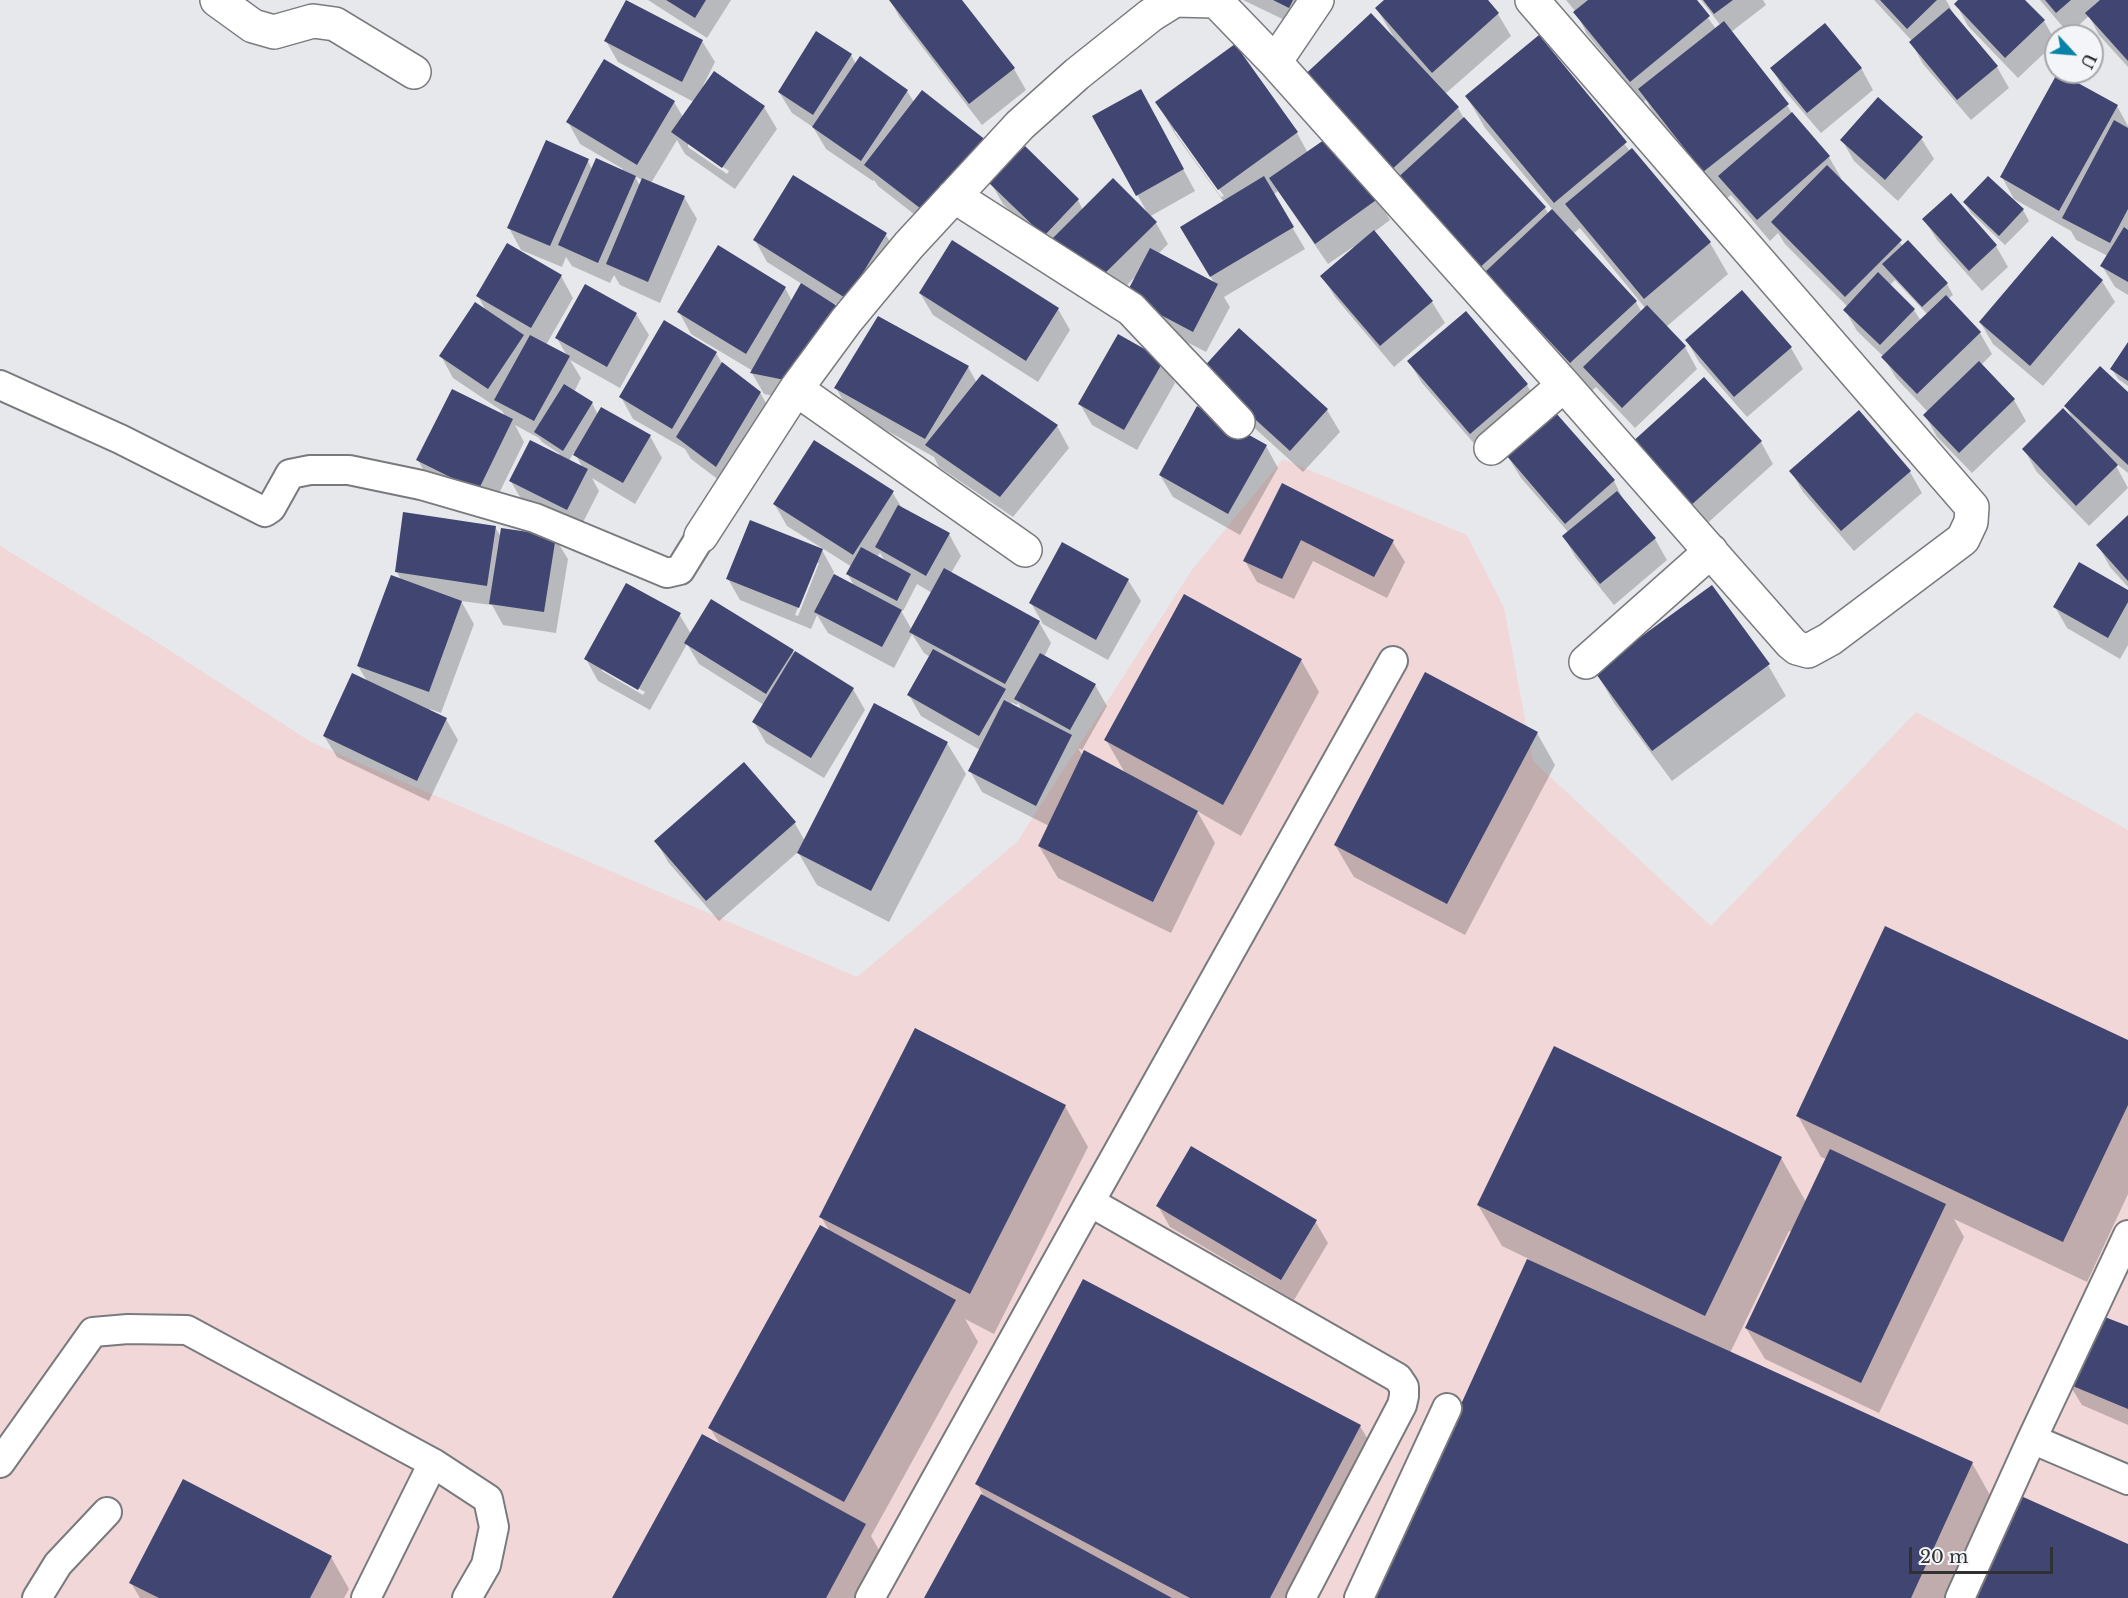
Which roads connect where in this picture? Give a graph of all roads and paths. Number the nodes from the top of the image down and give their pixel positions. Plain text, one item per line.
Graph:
1 (217, 0) edge
2 (1317, 0) edge
3 (1532, 0) edge
4 (1215, 1) edge
5 (1275, 62) junction
6 (414, 72) dead end
7 (954, 196) junction
8 (0, 385) edge
9 (1564, 385) junction
10 (796, 389) junction
11 (1238, 423) dead end
12 (1491, 448) dead end
13 (701, 536) joint
14 (1025, 550) dead end
15 (1711, 551) junction
16 (1393, 661) dead end
17 (1586, 662) dead end
18 (1090, 1202) junction
19 (2128, 1235) edge
20 (1447, 1408) dead end
21 (2032, 1439) junction
22 (433, 1462) junction
23 (0, 1463) edge
24 (2128, 1480) edge
25 (107, 1512) dead end
26 (37, 1598) edge
27 (366, 1598) edge
28 (467, 1598) edge
29 (870, 1598) edge
30 (1301, 1598) edge
31 (1359, 1598) edge
32 (1960, 1598) edge

1 - 6 street
2 - 5 street
3 - 15 street
4 - 5 street
4 - 7 street
5 - 9 street
7 - 10 street
7 - 11 street
8 - 13 lane
9 - 12 street
9 - 15 street
10 - 13 street
10 - 14 street
15 - 17 street
16 - 18 lane
18 - 29 lane
18 - 30 lane
19 - 21 lane
20 - 31 lane
21 - 24 lane
21 - 32 lane
22 - 23 lane
22 - 27 lane
22 - 28 lane
25 - 26 lane

